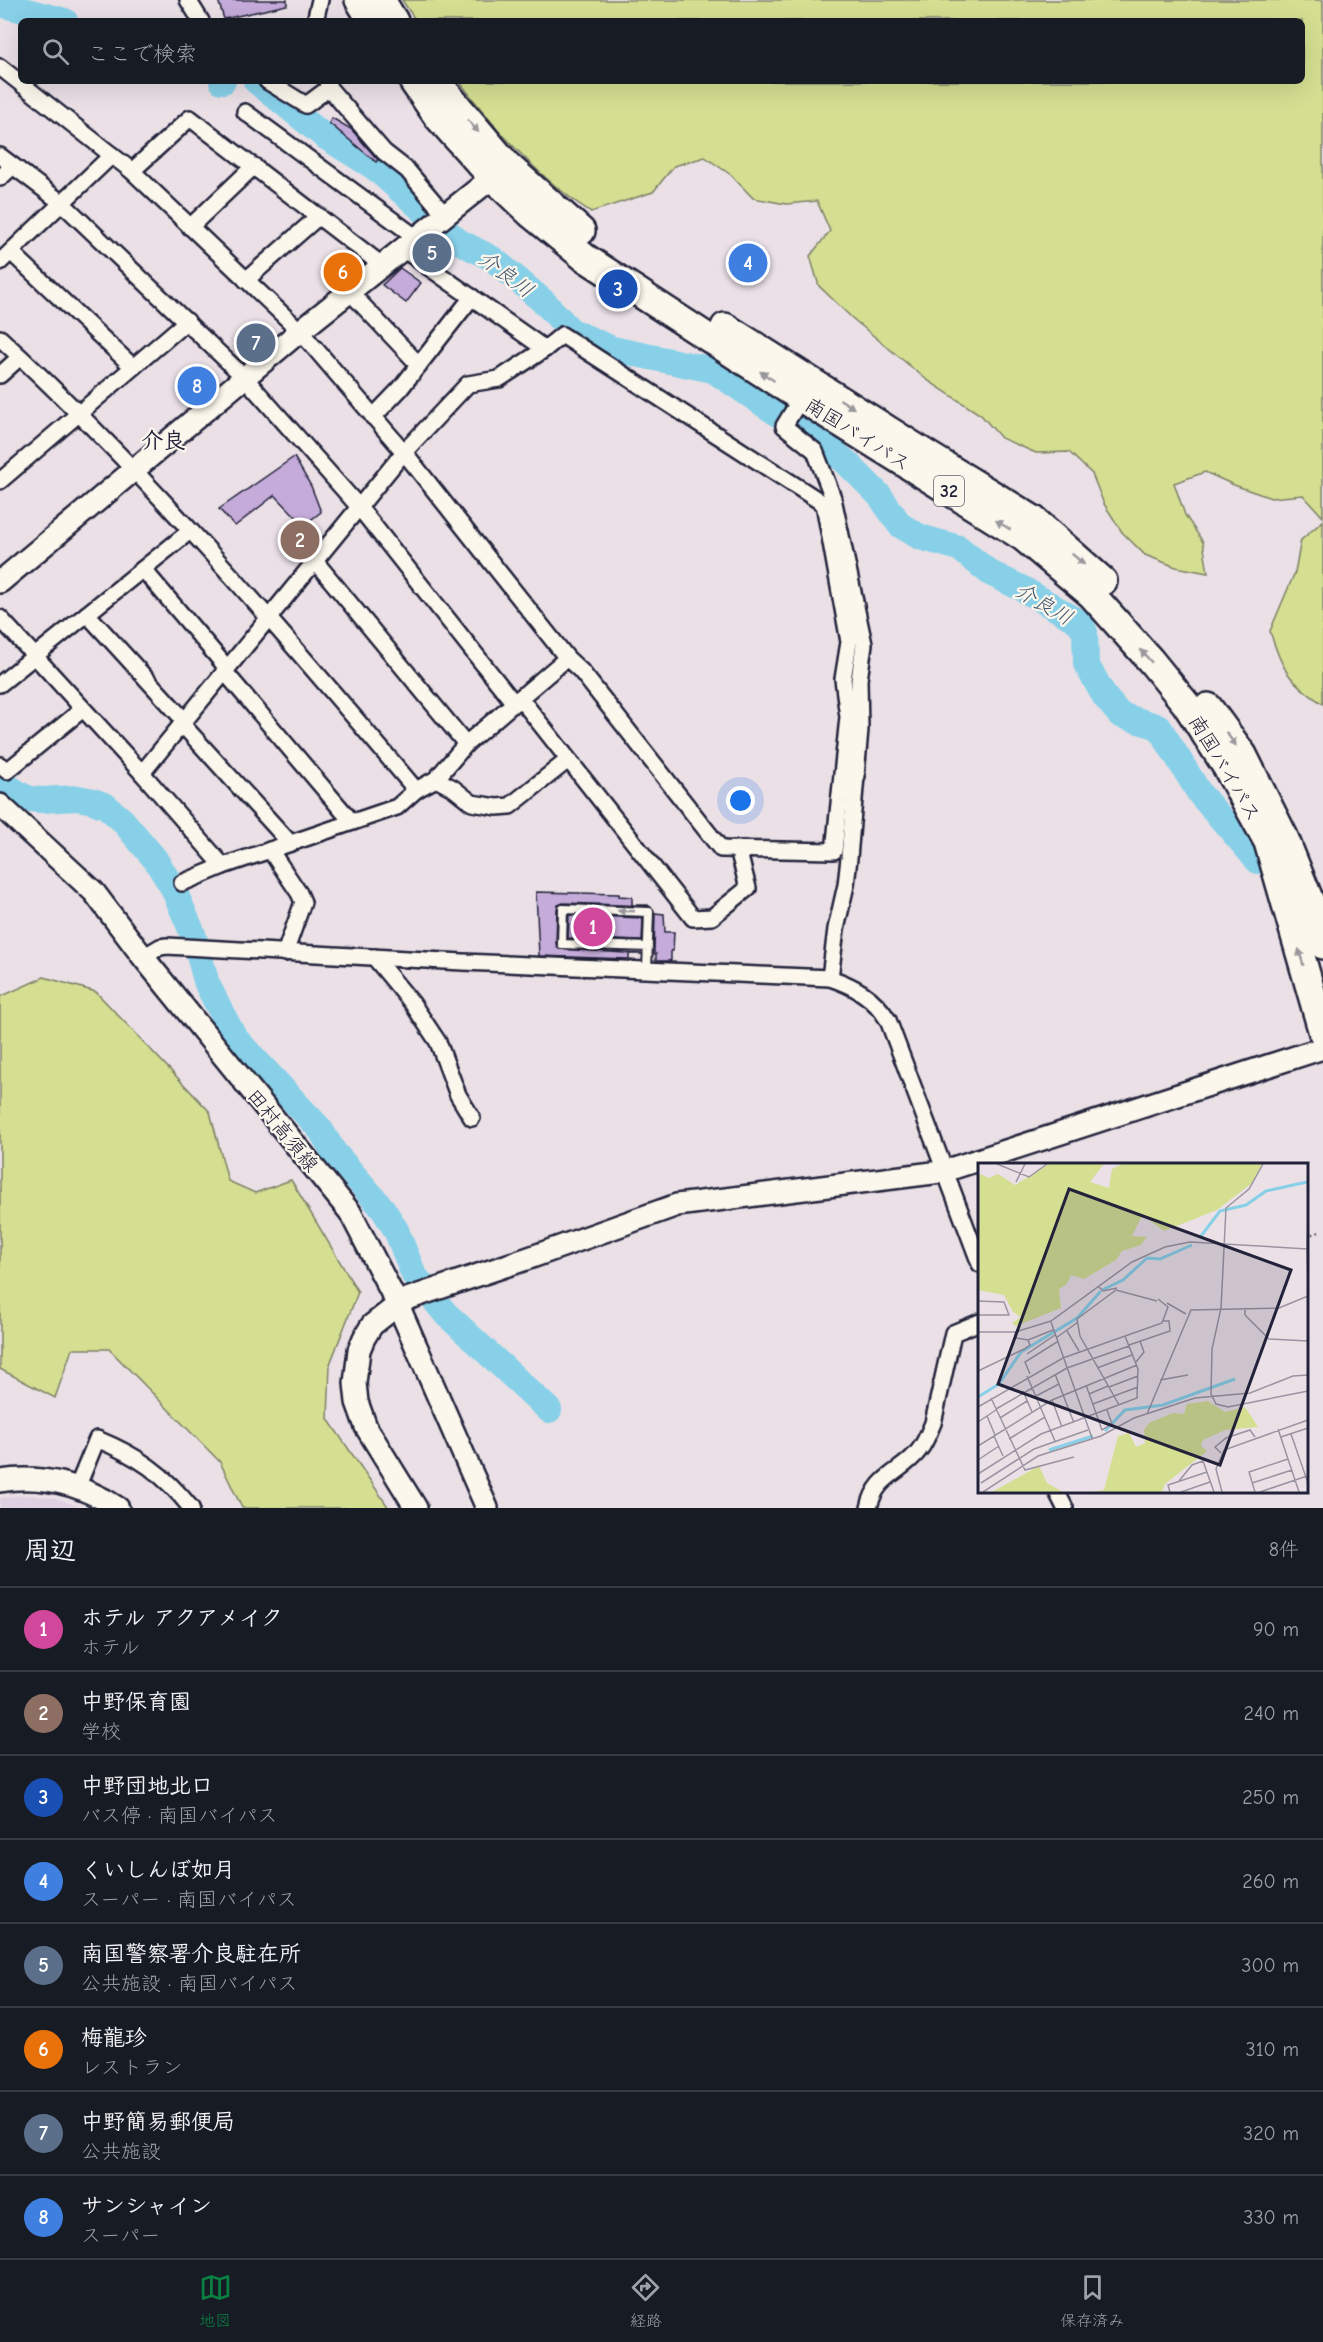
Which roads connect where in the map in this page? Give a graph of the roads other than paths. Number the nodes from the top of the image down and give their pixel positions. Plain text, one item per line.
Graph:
1 (188, 0) edge
2 (320, 0) edge
3 (359, 0) edge
4 (381, 0) edge
5 (199, 18) edge
6 (316, 18) edge
7 (370, 18) edge
8 (392, 18) edge
9 (0, 67) edge
10 (18, 81) edge
11 (22, 84) edge
12 (272, 84) edge
13 (328, 84) edge
14 (414, 84) edge
15 (438, 84) edge
16 (245, 112) dead end
17 (112, 155) junction
18 (0, 156) edge
19 (13, 166) junction
20 (254, 166) junction
21 (132, 171) junction
22 (500, 172) junction
23 (0, 178) edge
24 (62, 203) junction
25 (319, 216) junction
26 (190, 227) junction
27 (427, 230) junction
28 (6, 257) edge
29 (383, 266) junction
30 (246, 280) junction
31 (350, 292) junction
32 (472, 297) junction
33 (187, 321) junction
34 (300, 331) junction
35 (0, 338) edge
36 (545, 349) junction
37 (20, 357) junction
38 (419, 365) junction
39 (133, 367) junction
40 (0, 375) edge
41 (245, 378) junction
42 (801, 398) junction
43 (79, 412) junction
44 (374, 417) junction
45 (404, 452) junction
46 (134, 470) junction
47 (0, 481) edge
48 (359, 507) junction
49 (190, 531) junction
50 (315, 561) junction
51 (143, 569) junction
52 (0, 582) edge
53 (87, 614) junction
54 (269, 616) junction
55 (0, 618) edge
56 (34, 656) junction
57 (567, 658) junction
58 (226, 669) junction
59 (0, 684) edge
60 (517, 701) junction
61 (83, 709) junction
62 (183, 722) junction
63 (466, 744) junction
64 (568, 760) junction
65 (0, 765) edge
66 (141, 772) junction
67 (849, 775) junction
68 (436, 779) junction
69 (416, 790) junction
70 (0, 805) edge
71 (352, 822) junction
72 (290, 843) junction
73 (738, 849) junction
74 (270, 850) junction
75 (223, 866) junction
76 (182, 883) dead end
77 (1323, 945) edge
78 (648, 947) junction
79 (285, 953) junction
80 (143, 957) junction
81 (374, 957) junction
82 (647, 970) junction
83 (830, 978) junction
84 (1323, 1033) edge
85 (1323, 1048) edge
86 (472, 1118) dead end
87 (945, 1171) junction
88 (978, 1259) edge
89 (398, 1305) junction
90 (978, 1323) edge
91 (0, 1481) edge
92 (77, 1488) junction
93 (1059, 1493) edge
94 (118, 1508) edge
95 (191, 1508) edge
96 (416, 1508) edge
97 (487, 1508) edge
98 (869, 1508) edge
99 (1065, 1508) edge

1 - 5 street
2 - 6 street
3 - 7 highway
4 - 8 highway
9 - 10 street
11 - 17 street
12 - 13 street
13 - 27 street
14 - 22 highway, 南国バイパス / 32
15 -> 22 highway, 南国バイパス / 32
16 - 27 street
17 - 21 street
17 - 24 street
18 - 19 street
19 - 23 street
19 - 24 street
20 - 21 street
20 - 25 street
20 - 26 street
21 - 26 street
22 - 27 street
42 -> 22 highway, 南国バイパス / 32
22 -> 77 highway, 南国バイパス / 32
24 - 28 street
24 - 33 street
25 - 29 street
25 - 30 street
26 - 30 street
27 - 29 street
27 - 32 street
28 - 39 street
29 - 31 street
30 - 34 street
31 - 34 street
31 - 38 street
32 - 36 street
32 - 38 street
33 - 39 street
33 - 41 street
34 - 41 street
34 - 44 street
35 - 37 street
36 - 45 street
36 - 67 street
37 - 40 street
37 - 43 street
38 - 44 street
39 - 43 street
41 - 46 street
41 - 48 street
42 - 67 street
84 -> 42 highway, 南国バイパス / 32
43 - 46 street
43 - 47 street
44 - 45 street
45 - 48 street
45 - 57 street
46 - 49 street
46 - 52 street
48 - 50 street
48 - 60 street
49 - 51 street
49 - 54 street
50 - 54 street
50 - 63 street
51 - 53 street
51 - 58 street
53 - 56 street
53 - 62 street
54 - 58 street
54 - 69 street
55 - 56 street
56 - 59 street
56 - 61 street
57 - 60 street
57 - 73 street
58 - 62 street
58 - 71 street
60 - 63 street
60 - 64 street
61 - 65 street
61 - 66 street
62 - 66 street
62 - 72 street
63 - 68 street
64 - 68 street
64 - 73 street
66 - 75 street
67 - 73 street
67 - 83 street
68 - 69 street
69 - 71 street
70 - 80 street, 田村高須線
71 - 72 street
72 - 74 street
74 - 75 street
74 - 79 street
75 - 76 street
78 -> 78 lane
78 - 82 lane
79 - 80 street
79 - 81 street
80 - 89 street, 田村高須線
81 - 82 street
81 - 86 street
82 - 83 street
83 - 87 street
85 - 87 street
87 - 88 street
87 - 89 street
89 - 96 street
89 - 97 street, 田村高須線
90 - 98 street
91 - 92 street
92 - 94 street
92 - 95 street
93 - 99 street

